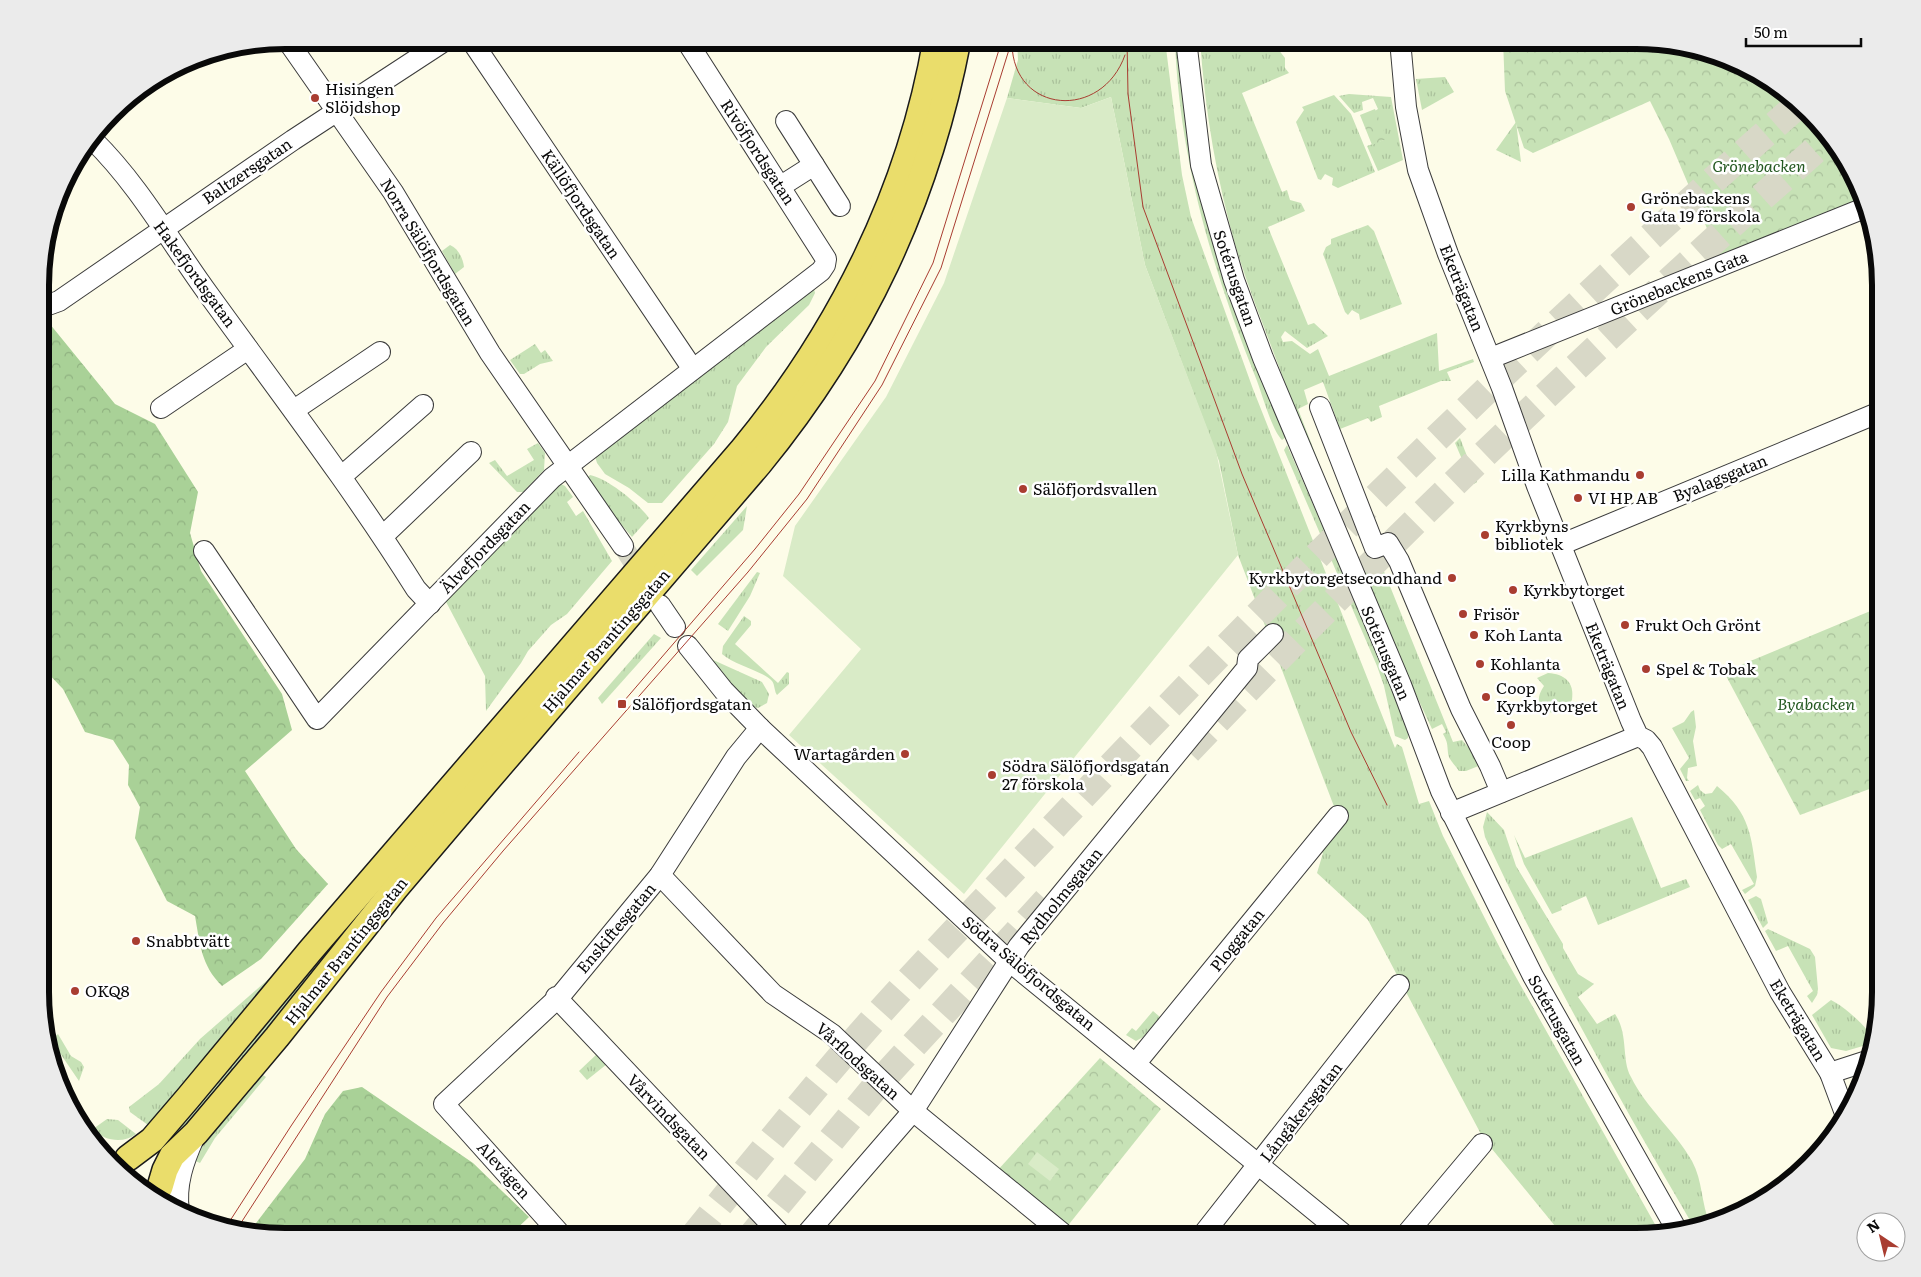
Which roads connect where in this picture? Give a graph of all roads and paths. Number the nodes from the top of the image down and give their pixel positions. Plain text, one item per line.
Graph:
1 (293, 49) edge
2 (432, 49) edge
3 (477, 49) edge
4 (692, 49) edge
5 (934, 49) edge
6 (956, 49) edge
7 (1187, 49) edge
8 (1401, 49) edge
9 (338, 112) junction
10 (786, 121) dead end
11 (96, 143) edge
12 (814, 165) junction
13 (781, 186) junction
14 (840, 206) dead end
15 (1860, 210) edge
16 (162, 229) junction
17 (826, 265) joint
18 (49, 303) edge
19 (248, 349) junction
20 (380, 352) dead end
21 (1491, 358) junction
22 (692, 368) junction
23 (423, 405) dead end
24 (1320, 407) dead end
25 (161, 408) dead end
26 (294, 410) junction
27 (1872, 415) edge
28 (471, 452) dead end
29 (568, 465) junction
30 (342, 476) junction
31 (383, 536) junction
32 (1560, 545) junction
33 (623, 546) tunnel mouth
34 (204, 550) dead end
35 (430, 604) junction
36 (660, 606) dead end
37 (675, 628) dead end
38 (1273, 634) dead end
39 (688, 646) dead end
40 (760, 728) junction
41 (1638, 736) junction
42 (1501, 792) junction
43 (1451, 813) junction
44 (1338, 816) dead end
45 (660, 875) junction
46 (1009, 961) junction
47 (1399, 985) dead end
48 (556, 998) junction
49 (1861, 1063) edge
50 (1136, 1064) junction
51 (1830, 1074) junction
52 (444, 1104) joint
53 (1843, 1107) edge
54 (914, 1111) junction
55 (196, 1133) junction
56 (1482, 1144) dead end
57 (120, 1158) edge
58 (1258, 1166) junction
59 (160, 1192) edge
60 (161, 1193) edge
61 (179, 1203) edge
62 (1674, 1225) edge
63 (555, 1228) edge
64 (774, 1228) edge
65 (812, 1228) edge
66 (1056, 1228) edge
67 (1208, 1228) edge
68 (1336, 1228) edge
69 (1412, 1228) edge

1 - 9 street, Norra Sälöfjordsgatan
2 - 9 street, Baltzersgatan
3 - 22 street, Källöfjordsgatan
4 - 13 street, Rivöfjordsgatan
5 - 57 main road, Hjalmar Brantingsgatan
6 - 55 main road, Hjalmar Brantingsgatan
7 - 43 street, Sotérusgatan
8 - 21 street, Eketrägatan
9 - 16 street, Baltzersgatan
9 - 29 street, Norra Sälöfjordsgatan
10 - 12 street
11 - 16 street, Hakefjordsgatan
12 - 13 street
12 - 14 street
13 - 17 street, Rivöfjordsgatan
15 - 21 street, Grönebackens Gata
16 - 18 street, Baltzersgatan
16 - 19 street, Hakefjordsgatan
17 - 22 street, Älvefjordsgatan
19 - 25 street
19 - 26 street, Hakefjordsgatan
20 - 26 street
21 - 32 street, Eketrägatan
22 - 29 street, Älvefjordsgatan
23 - 30 street
24 - 42 street
26 - 30 street, Hakefjordsgatan
27 - 32 street, Byalagsgatan
28 - 31 street
29 - 33 street
29 - 35 street, Älvefjordsgatan
30 - 31 street, Hakefjordsgatan
31 - 35 street, Hakefjordsgatan
32 - 41 street, Eketrägatan
34 - 35 street, Älvefjordsgatan
36 - 37 street
38 - 46 street, Rydholmsgatan
39 - 40 street, Södra Sälöfjordsgatan
40 - 45 street, Enskiftesgatan
40 - 46 street, Södra Sälöfjordsgatan
41 - 42 street
41 - 51 street, Eketrägatan
42 - 43 street
43 - 62 street, Sotérusgatan
44 - 50 street, Ploggatan
45 - 48 street, Enskiftesgatan
45 - 54 street, Vårflodsgatan
46 - 50 street, Södra Sälöfjordsgatan
46 - 54 street, Rydholmsgatan
47 - 58 street, Långåkersgatan
48 - 52 street, Enskiftesgatan
48 - 64 street, Vårvindsgatan
49 - 51 street
50 - 58 street, Södra Sälöfjordsgatan
51 - 53 street, Eketrägatan
52 - 63 street, Alevägen
54 - 65 street, Rydholmsgatan
54 - 66 street, Vårflodsgatan
55 - 60 main road, Hjalmar Brantingsgatan
55 - 61 street
56 - 69 street
57 - 59 main road, Hjalmar Brantingsgatan
58 - 67 street, Långåkersgatan
58 - 68 street, Södra Sälöfjordsgatan

